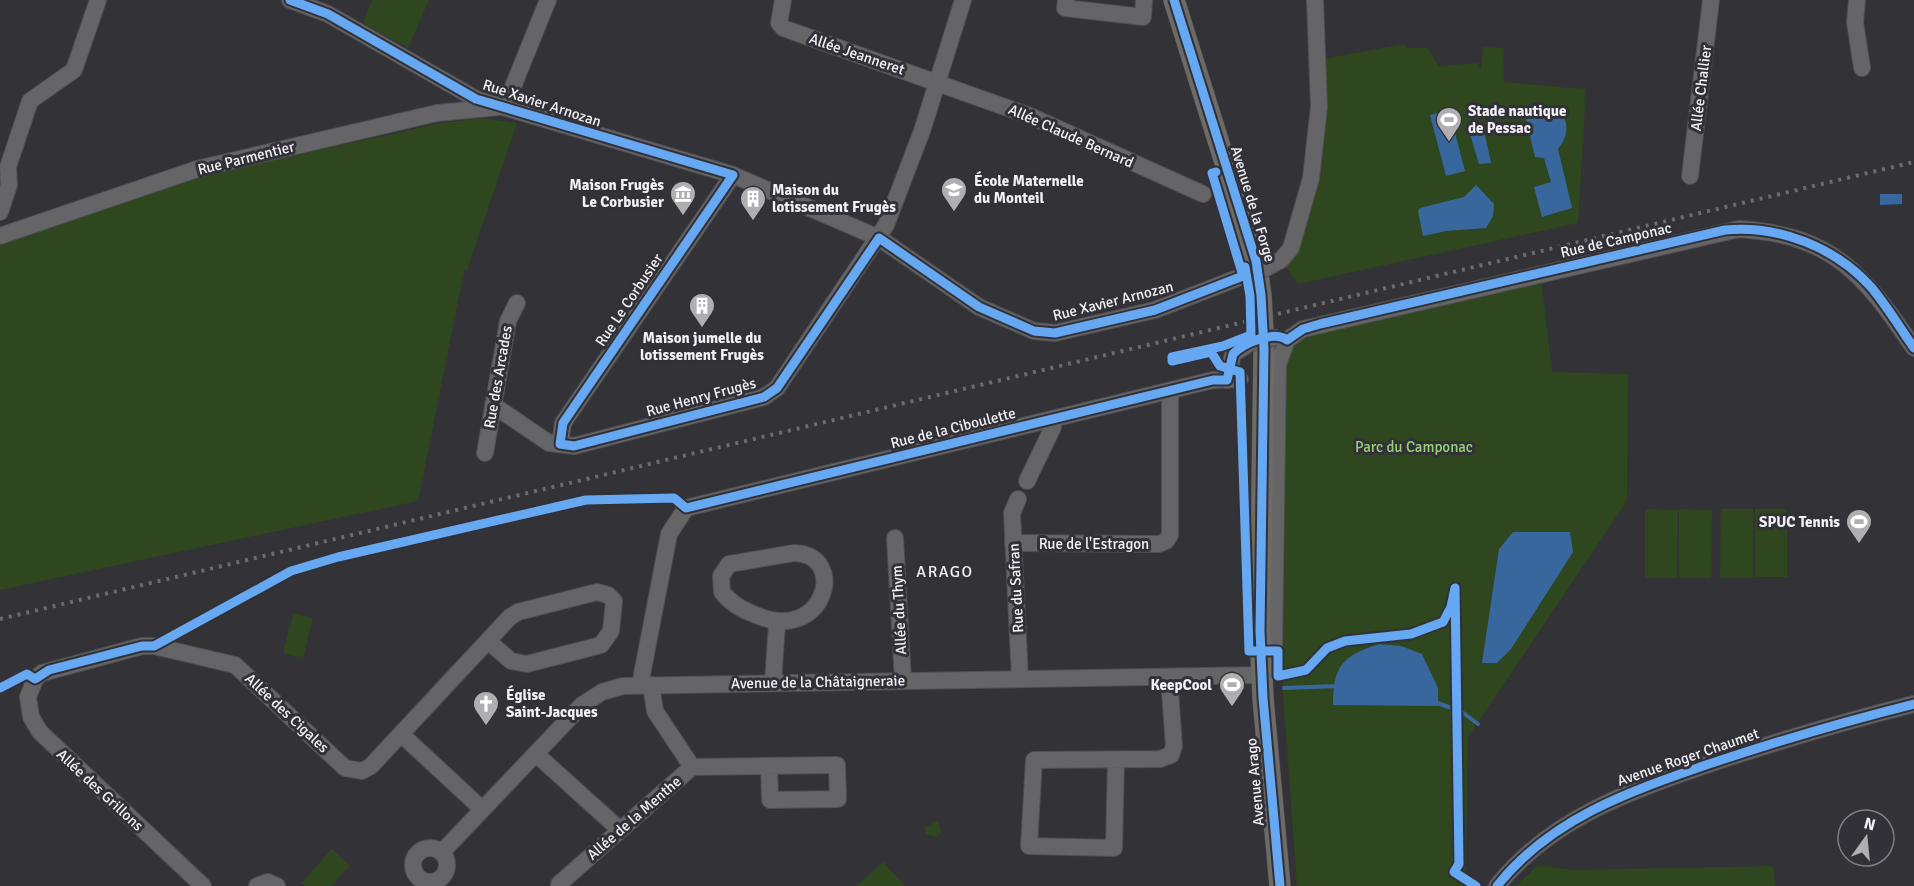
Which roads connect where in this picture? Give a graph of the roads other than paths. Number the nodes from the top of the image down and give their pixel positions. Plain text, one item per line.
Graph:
1 (98, 0) edge
2 (290, 0) edge
3 (548, 0) edge
4 (783, 0) edge
5 (963, 0) edge
6 (1066, 0) edge
7 (1144, 0) edge
8 (1174, 0) edge
9 (1316, 0) edge
10 (1711, 0) edge
11 (1857, 0) edge
12 (1862, 68) dead end
13 (938, 81) junction
14 (499, 107) junction
15 (733, 175) junction
16 (1690, 176) dead end
17 (1203, 194) dead end
18 (2, 216) edge
19 (0, 236) edge
20 (879, 238) junction
21 (517, 303) dead end
22 (1281, 338) junction
23 (1914, 348) edge
24 (1233, 380) joint
25 (1170, 391) junction
26 (493, 405) junction
27 (1051, 420) junction
28 (560, 444) junction
29 (485, 453) dead end
30 (1027, 481) dead end
31 (1018, 499) dead end
32 (895, 538) dead end
33 (1013, 543) junction
34 (777, 623) junction
35 (488, 641) junction
36 (1262, 675) junction
37 (1169, 677) junction
38 (35, 679) joint
39 (1020, 679) junction
40 (903, 681) junction
41 (773, 683) junction
42 (645, 685) junction
43 (1914, 704) edge
44 (401, 734) junction
45 (536, 754) junction
46 (1116, 760) junction
47 (769, 766) dead end
48 (692, 767) junction
49 (482, 809) junction
50 (619, 829) junction
51 (442, 852) junction
52 (448, 881) edge
53 (415, 882) edge
54 (560, 884) dead end
55 (203, 886) edge
56 (257, 886) edge
57 (277, 886) edge
58 (1280, 886) edge
59 (1497, 886) edge

1 - 18 street
2 - 14 street, Rue Xavier Arnozan
3 - 14 street
4 - 13 street, Allée Jeanneret
5 - 13 street, Rue Henry Frugès
6 - 7 street
8 - 36 main road, Avenue de la Forge
9 - 20 street, Rue Xavier Arnozan, bridge
10 - 16 street, Allée Challier
11 - 12 street
13 - 17 street, Allée Claude Bernard
13 - 20 street, Rue Henry Frugès
14 - 15 street, Rue Xavier Arnozan
14 - 19 street, Rue Parmentier
15 - 20 street, Rue Xavier Arnozan
15 - 28 street, Rue Le Corbusier
20 - 28 street, Rue Henry Frugès
21 - 26 street, Rue des Arcades
22 - 23 street, Rue de Camponac
22 - 24 street, Rue de Camponac, bridge
22 - 36 street
24 - 25 street, Rue de la Ciboulette
25 - 27 street, Rue de la Ciboulette
25 - 33 street, Rue de l'Estragon
26 - 28 street, Rue Henry Frugès
26 - 29 street, Rue des Arcades
27 - 30 street
27 - 42 street, Rue de la Ciboulette
31 - 33 street, Rue du Safran
32 - 40 street, Allée du Thym
33 - 39 street, Rue du Safran
34 - 34 street
34 - 41 street
35 - 35 street, Allée des Cigales
35 - 44 street, Allée des Cigales
36 - 37 street, Avenue de la Châtaigneraie
36 - 58 main road, Avenue Arago
37 - 39 street, Avenue de la Châtaigneraie
37 - 46 street
38 - 44 street, Allée des Cigales
38 - 55 street, Allée des Grillons
39 - 40 street, Avenue de la Châtaigneraie
40 - 41 street, Avenue de la Châtaigneraie
41 - 42 street, Avenue de la Châtaigneraie
42 - 45 street, Avenue de la Châtaigneraie
42 - 48 street, Allée de la Menthe
43 - 59 street, Avenue Roger Chaumet
44 - 49 street
45 - 49 street, Avenue de la Châtaigneraie
45 - 50 street
46 - 46 street
47 - 48 street
48 - 50 street, Allée de la Menthe
49 - 51 street, Avenue de la Châtaigneraie
50 - 54 street, Allée de la Menthe
51 - 52 street
51 - 53 street
52 - 53 street
56 - 57 street

